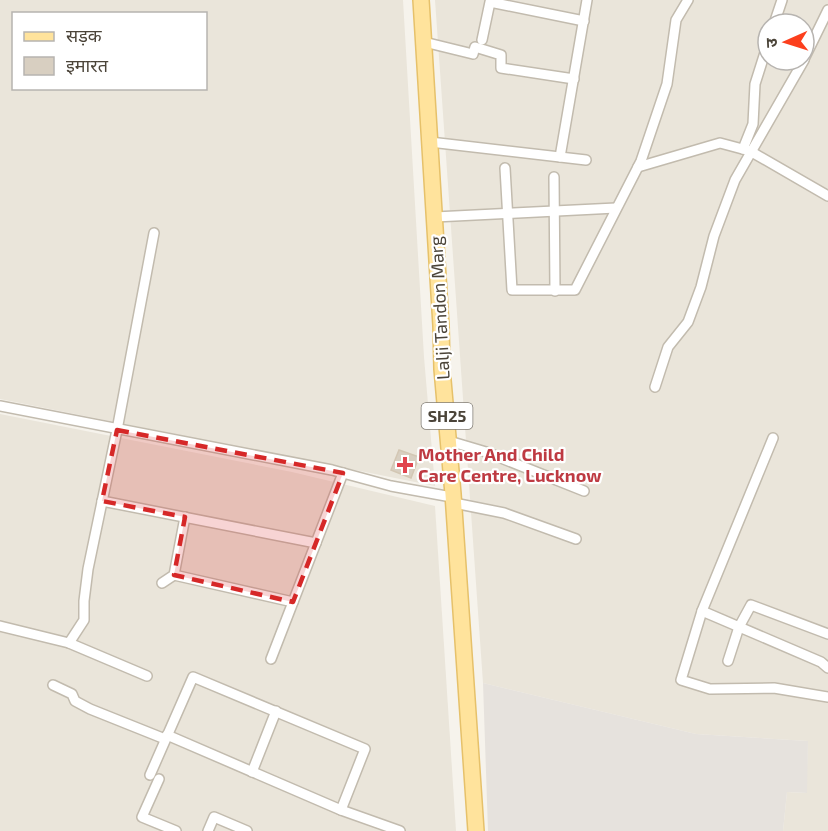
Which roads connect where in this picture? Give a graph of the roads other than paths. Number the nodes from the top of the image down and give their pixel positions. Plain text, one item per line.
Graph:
1 (416, 0) edge
2 (421, 0) edge
3 (587, 0) edge
4 (688, 0) edge
5 (828, 10) edge
6 (584, 21) junction
7 (816, 35) edge
8 (482, 40) dead end
9 (424, 42) junction
10 (759, 72) edge
11 (796, 72) edge
12 (574, 79) junction
13 (430, 141) junction
14 (746, 150) junction
15 (560, 157) junction
16 (428, 158) junction
17 (586, 160) dead end
18 (638, 167) junction
19 (505, 168) dead end
20 (554, 177) dead end
21 (828, 196) edge
22 (616, 208) junction
23 (555, 212) junction
24 (509, 214) junction
25 (435, 217) junction
26 (154, 233) dead end
27 (555, 291) junction
28 (655, 387) dead end
29 (0, 406) edge
30 (117, 429) junction
31 (773, 438) dead end
32 (449, 441) junction
33 (343, 473) junction
34 (584, 491) dead end
35 (451, 498) junction
36 (102, 501) junction
37 (185, 518) junction
38 (576, 539) dead end
39 (316, 543) junction
40 (174, 575) junction
41 (162, 583) dead end
42 (293, 602) junction
43 (702, 611) junction
44 (0, 626) edge
45 (740, 627) junction
46 (828, 634) edge
47 (69, 643) junction
48 (271, 659) dead end
49 (728, 661) dead end
50 (828, 668) edge
51 (147, 676) dead end
52 (53, 685) dead end
53 (828, 697) edge
54 (276, 711) junction
55 (166, 737) junction
56 (469, 765) junction
57 (252, 772) junction
58 (341, 810) junction
59 (379, 828) edge
60 (177, 831) edge
61 (208, 831) edge
62 (247, 831) edge
63 (400, 831) edge
64 (469, 831) edge
65 (476, 831) edge

1 - 16 main road, Lalji Tandon Marg / SH25
2 - 9 main road, Lalji Tandon Marg / SH25
3 - 6 street
4 - 18 street
5 - 7 street
6 - 8 street
6 - 12 street
9 - 12 street
9 - 13 main road, Lalji Tandon Marg / SH25
10 - 14 street
11 - 14 street
12 - 15 street
13 - 15 street
13 - 16 main road, Lalji Tandon Marg / SH25
14 - 18 street
14 - 21 street
14 - 28 street
15 - 17 street
16 - 25 main road, Lalji Tandon Marg / SH25
16 - 35 main road, Lalji Tandon Marg / SH25
18 - 22 street
19 - 24 street
20 - 23 street
22 - 23 street
22 - 27 street
23 - 24 street
23 - 27 street
24 - 25 street
24 - 27 street
25 - 32 main road, Lalji Tandon Marg / SH25
26 - 30 street
29 - 30 street
30 - 33 street
30 - 36 street
31 - 43 street
32 - 34 street
32 - 35 main road, Lalji Tandon Marg / SH25
33 - 35 street
33 - 39 street
35 - 38 street
35 - 56 main road, Lalji Tandon Marg / SH25
36 - 37 street
36 - 47 street
37 - 39 street
37 - 40 street
39 - 42 street
40 - 41 street
40 - 42 street
42 - 48 street
43 - 45 street
43 - 53 street
44 - 47 street
45 - 46 street
45 - 49 street
45 - 50 street
47 - 51 street
52 - 55 street
54 - 55 street
54 - 57 street
54 - 58 street
55 - 57 street
55 - 60 street
56 - 64 main road, Lalji Tandon Marg / SH25
56 - 65 main road, Lalji Tandon Marg / SH25
57 - 58 street
58 - 59 street
59 - 63 street
61 - 62 street

